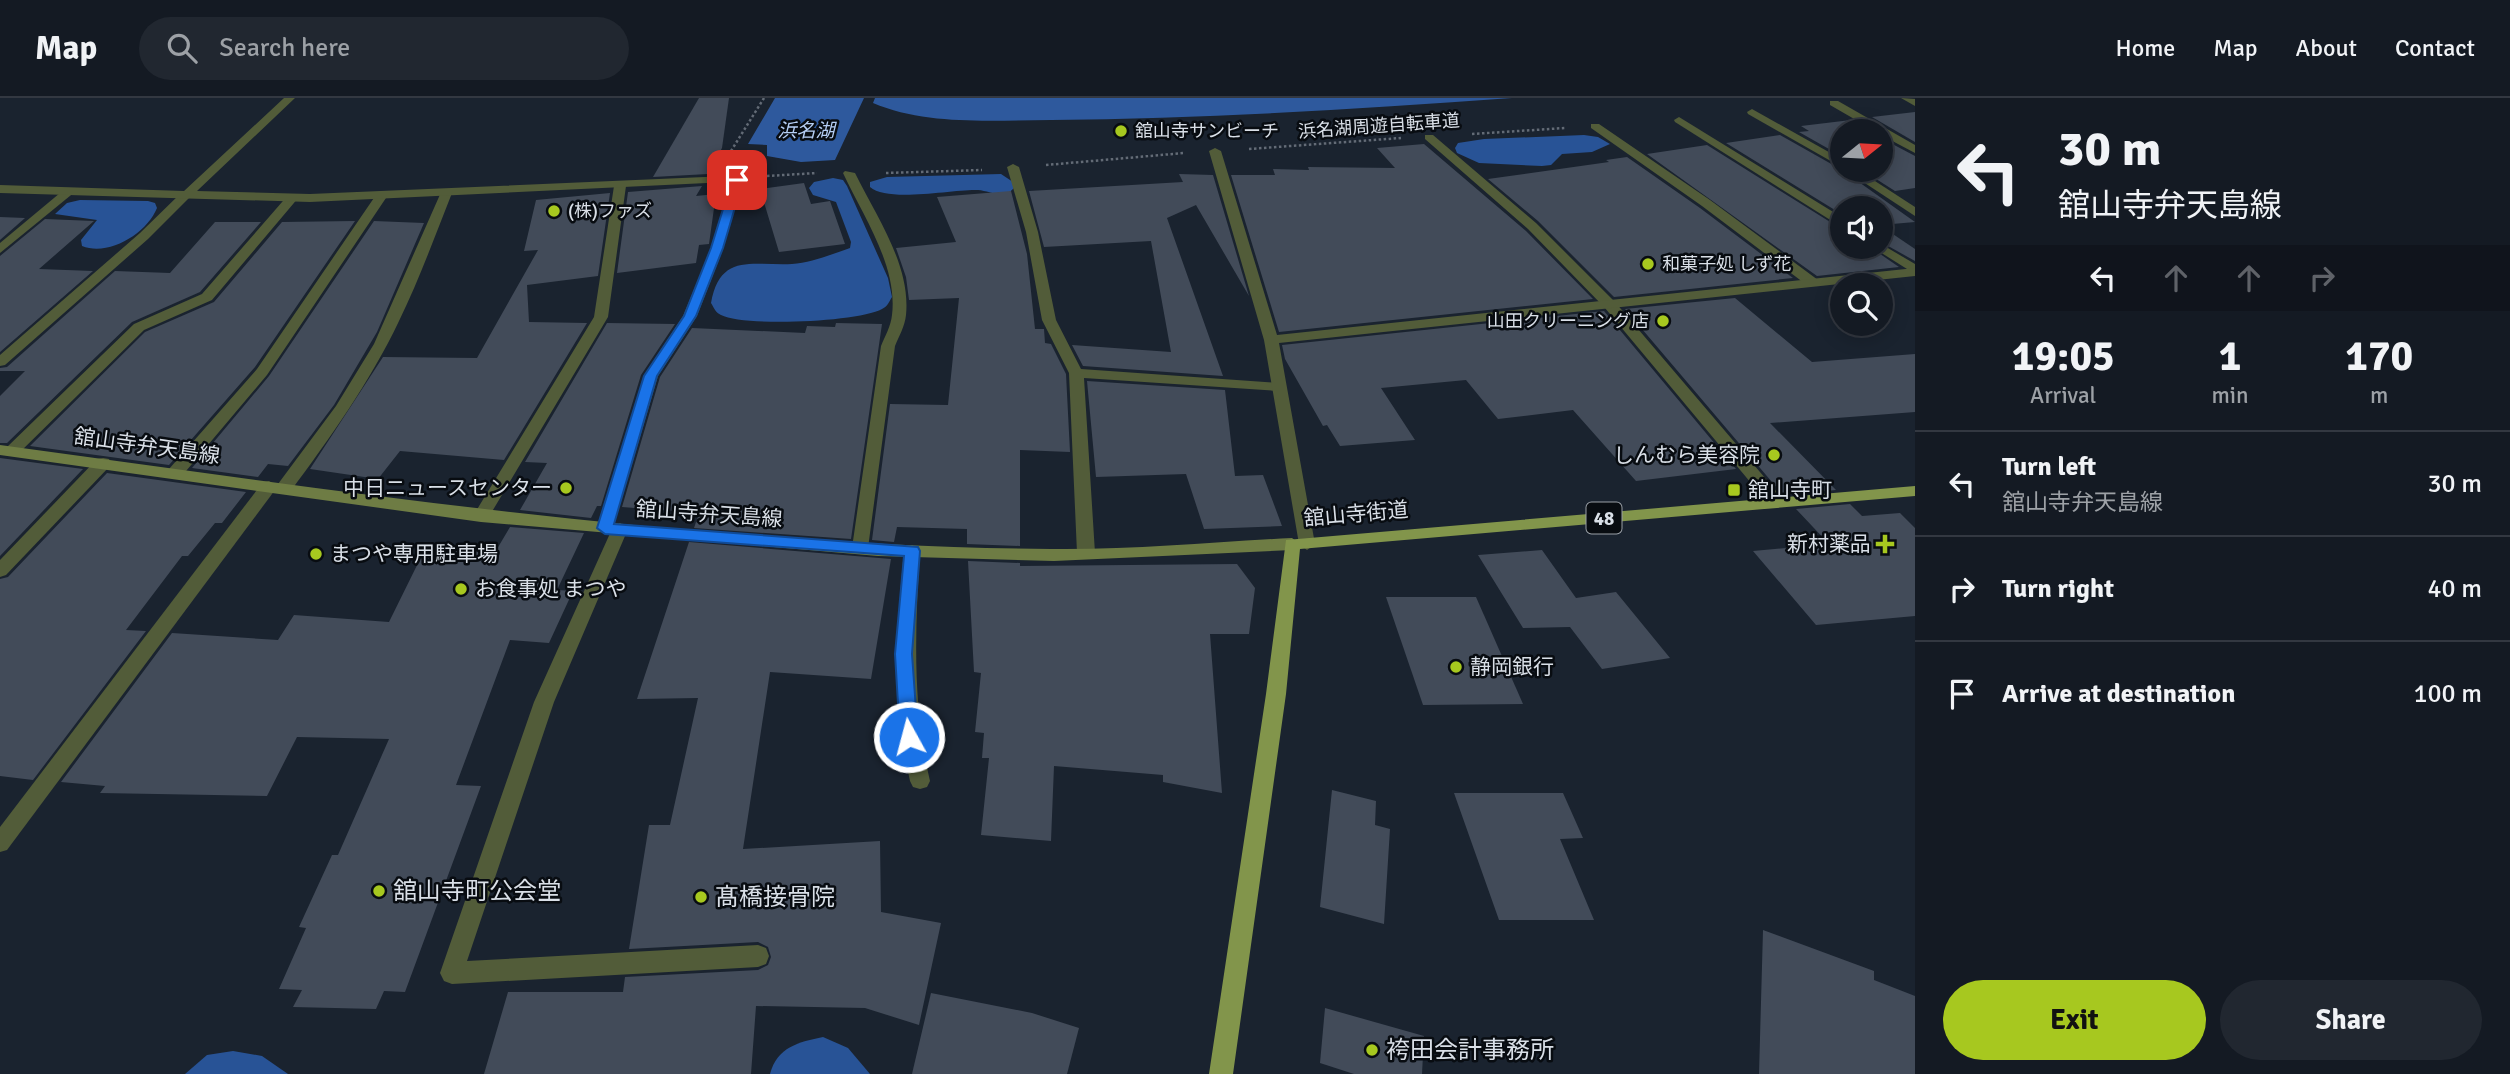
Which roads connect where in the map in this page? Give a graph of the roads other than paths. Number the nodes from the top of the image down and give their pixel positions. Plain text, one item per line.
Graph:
1 (290, 98) edge
2 (1906, 98) edge
3 (1834, 103) dead end
4 (1915, 103) edge
5 (1752, 112) dead end
6 (1679, 120) dead end
7 (1595, 126) road end
8 (1429, 136) road end
9 (1915, 149) edge
10 (1215, 151) road end
11 (1830, 157) edge
12 (1013, 167) road end
13 (849, 173) road end
14 (1869, 182) edge
15 (620, 186) junction
16 (0, 190) edge
17 (70, 191) junction
18 (446, 193) junction
19 (186, 195) junction
20 (382, 195) junction
21 (293, 198) junction
22 (1915, 212) edge
23 (1830, 216) edge
24 (0, 249) edge
25 (1893, 257) edge
26 (1915, 271) edge
27 (1813, 283) junction
28 (1611, 306) junction
29 (1271, 340) junction
30 (0, 362) edge
31 (1076, 373) junction
32 (1279, 387) junction
33 (6, 451) edge
34 (103, 463) junction
35 (175, 473) junction
36 (276, 487) junction
37 (1915, 491) edge
38 (1777, 503) junction
39 (481, 516) junction
40 (612, 529) junction
41 (1300, 544) junction
42 (860, 548) junction
43 (912, 551) junction
44 (1086, 553) junction
45 (0, 571) edge
46 (920, 781) dead end
47 (0, 843) edge
48 (758, 956) dead end
49 (1221, 1074) edge

1 - 19 street
2 - 4 street
3 - 9 street
5 - 11 street
6 - 23 street
7 - 27 street
8 - 28 street
10 - 29 street
12 - 31 street
13 - 42 street
14 - 22 street
15 - 18 street
15 - 39 street
15 - 40 street
16 - 17 street
17 - 19 street
17 - 24 street
18 - 20 street
18 - 36 street
19 - 21 street
19 - 30 street
20 - 21 street
20 - 35 street
21 - 33 street
25 - 26 street
26 - 27 street
27 - 28 street
28 - 29 street
28 - 38 street
29 - 32 street
31 - 32 street
31 - 44 street
32 - 41 street
33 - 34 main road, 舘山寺弁天島線
34 - 35 main road, 舘山寺弁天島線
34 - 45 street
35 - 36 main road, 舘山寺弁天島線
36 - 39 main road, 舘山寺弁天島線
36 - 47 street
37 - 38 main road, 舘山寺街道 / 48
38 - 41 main road, 舘山寺街道 / 48
39 - 40 main road, 舘山寺弁天島線
40 - 42 main road, 舘山寺弁天島線
40 - 48 street
41 - 44 main road, 舘山寺弁天島線
41 - 49 main road, 舘山寺街道
42 - 43 main road, 舘山寺弁天島線
43 - 44 main road, 舘山寺弁天島線
43 - 46 street

